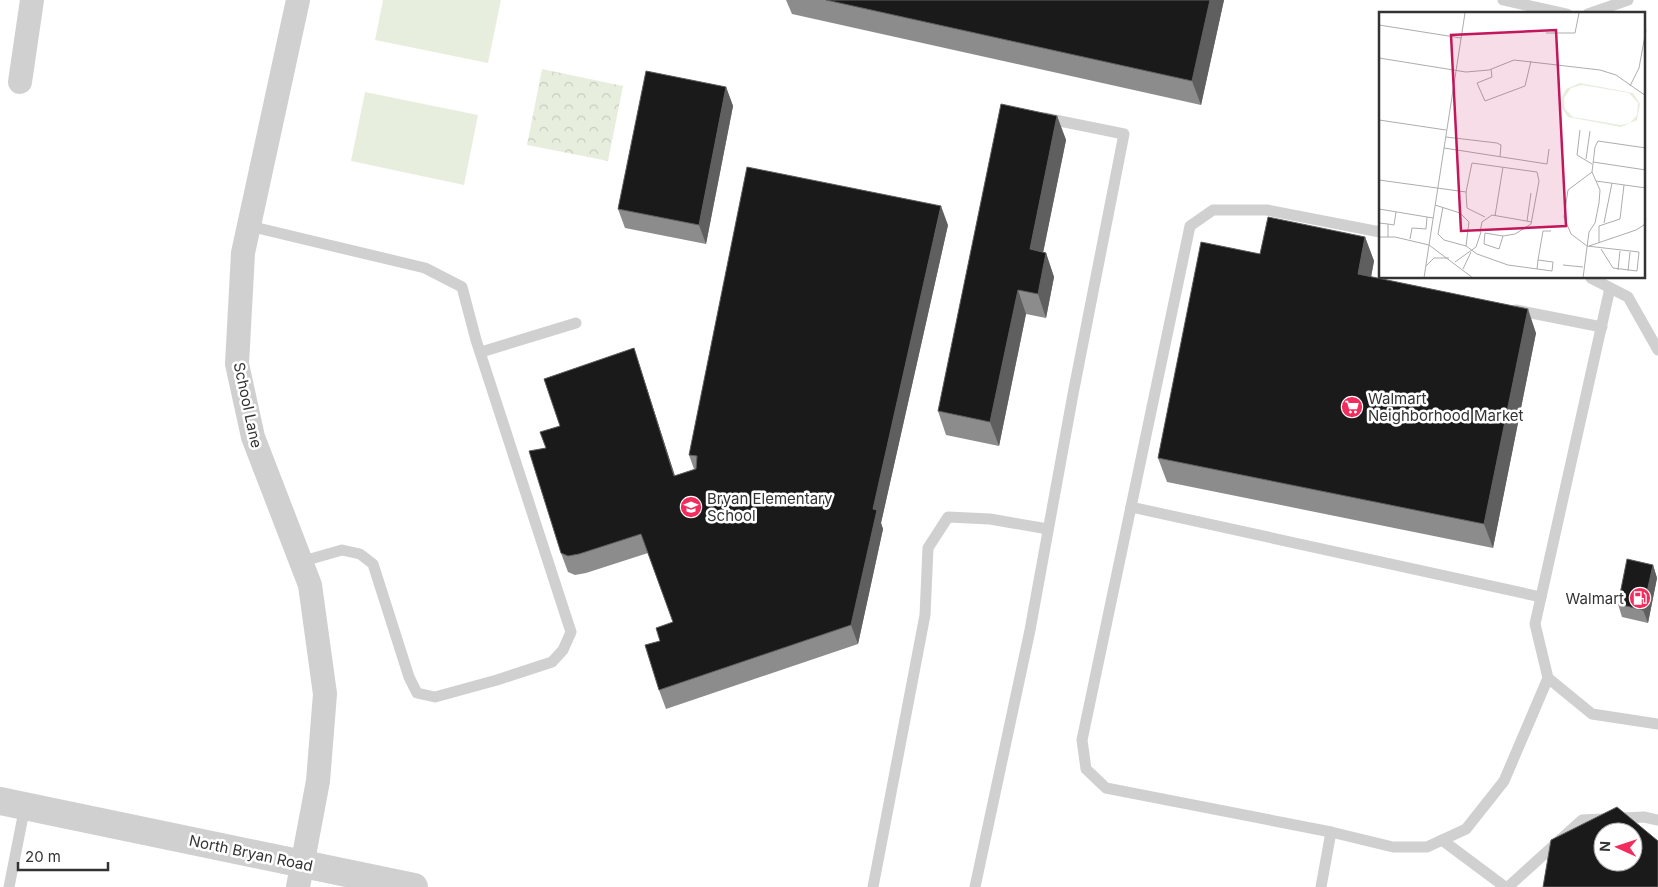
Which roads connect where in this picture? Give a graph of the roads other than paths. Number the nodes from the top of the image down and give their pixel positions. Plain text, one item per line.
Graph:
1 (32, 0) edge
2 (298, 0) edge
3 (1502, 0) edge
4 (1628, 0) edge
5 (1558, 12) edge
6 (1594, 12) edge
7 (20, 82) dead end
8 (1037, 117) edge
9 (249, 226) junction
10 (1379, 232) edge
11 (1593, 279) edge
12 (1610, 288) junction
13 (1505, 308) edge
14 (576, 323) dead end
15 (1602, 327) junction
16 (1658, 350) edge
17 (481, 352) junction
18 (1131, 507) junction
19 (1048, 529) junction
20 (300, 562) junction
21 (1541, 596) junction
22 (1548, 678) junction
23 (1658, 724) edge
24 (13, 804) edge
25 (1658, 820) edge
26 (1331, 832) junction
27 (1442, 840) junction
28 (301, 875) edge
29 (9, 887) edge
30 (414, 887) edge
31 (873, 887) edge
32 (975, 887) edge
33 (1320, 887) edge
34 (1506, 887) edge

1 - 7 street
2 - 9 street, School Lane
3 - 5 lane
4 - 6 lane
8 - 19 lane
9 - 17 lane
9 - 20 street, School Lane
10 - 18 lane
11 - 12 lane
12 - 15 lane
12 - 16 lane
13 - 15 lane
14 - 17 lane
15 - 21 lane
17 - 20 lane
18 - 21 lane
18 - 26 lane
19 - 31 lane
19 - 32 lane
20 - 28 street, School Lane
21 - 22 lane
22 - 23 lane
22 - 27 lane
24 - 28 street, North Bryan Road
24 - 29 lane
25 - 34 lane
26 - 27 lane
26 - 33 lane
27 - 34 lane
28 - 30 street, North Bryan Road

